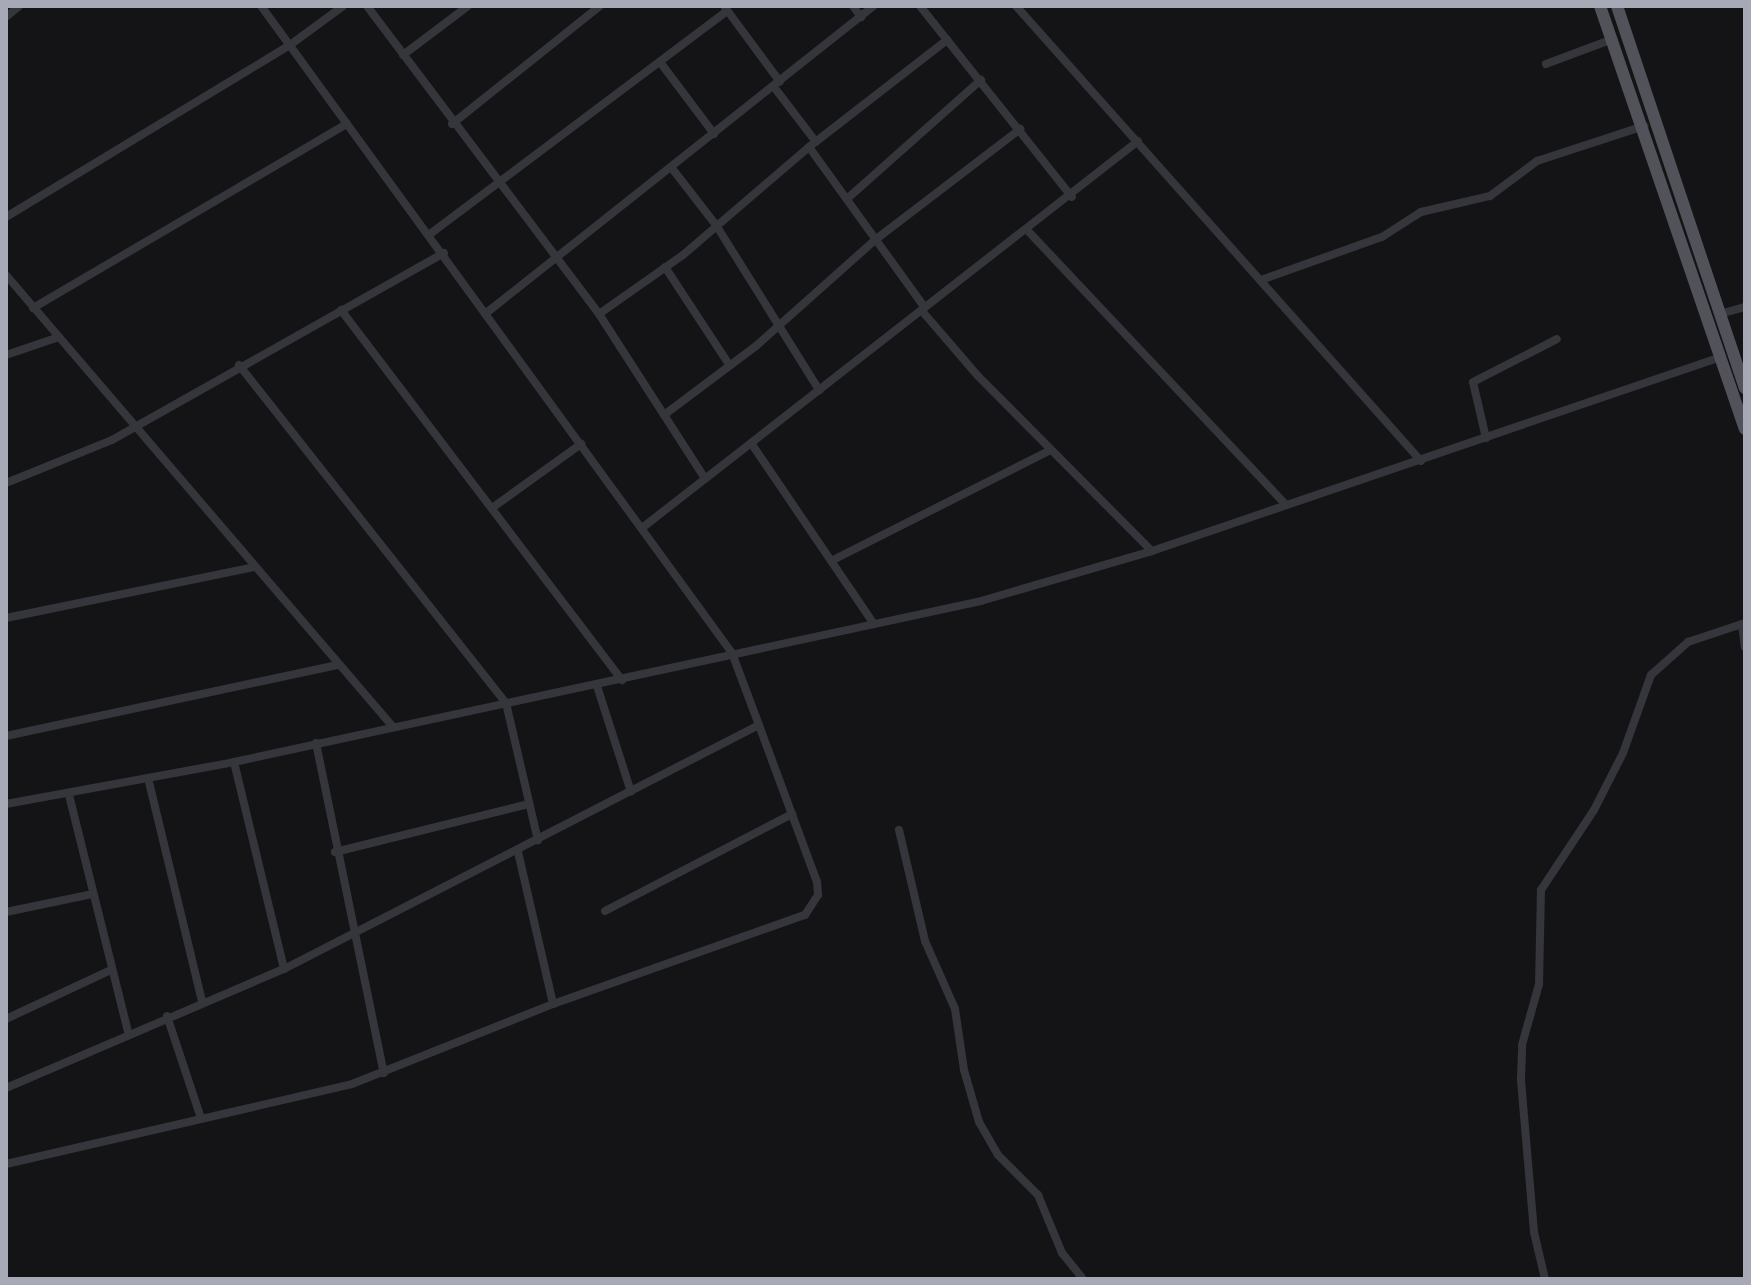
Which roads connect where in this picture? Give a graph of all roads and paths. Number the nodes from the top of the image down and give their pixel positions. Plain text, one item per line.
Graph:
1 (19, 6) edge
2 (261, 6) edge
3 (343, 6) edge
4 (367, 6) edge
5 (468, 6) edge
6 (600, 6) edge
7 (853, 6) edge
8 (874, 6) edge
9 (920, 6) edge
10 (1016, 6) edge
11 (1600, 6) edge
12 (1617, 6) edge
13 (725, 8) edge
14 (6, 17) edge
15 (861, 17) junction
16 (1613, 39) junction
17 (947, 40) junction
18 (290, 45) junction
19 (403, 55) junction
20 (660, 62) junction
21 (1546, 64) dead end
22 (981, 80) junction
23 (777, 84) junction
24 (347, 124) junction
25 (452, 124) junction
26 (1644, 126) junction
27 (1020, 129) junction
28 (714, 134) junction
29 (1138, 141) junction
30 (812, 144) junction
31 (671, 167) junction
32 (500, 185) junction
33 (1072, 197) junction
34 (848, 198) junction
35 (6, 217) edge
36 (716, 225) junction
37 (1028, 231) junction
38 (430, 234) junction
39 (875, 240) junction
40 (444, 253) junction
41 (557, 258) junction
42 (665, 267) junction
43 (6, 275) edge
44 (1261, 280) junction
45 (1745, 307) edge
46 (33, 308) junction
47 (341, 310) junction
48 (924, 310) junction
49 (485, 314) junction
50 (599, 314) junction
51 (1720, 314) junction
52 (778, 326) junction
53 (59, 337) junction
54 (1557, 339) dead end
55 (6, 355) edge
56 (1721, 357) junction
57 (239, 365) junction
58 (730, 366) junction
59 (1745, 388) edge
60 (819, 390) junction
61 (664, 415) junction
62 (134, 424) junction
63 (1745, 429) edge
64 (1486, 438) junction
65 (751, 443) junction
66 (581, 444) junction
67 (1051, 450) junction
68 (1421, 461) junction
69 (704, 477) junction
70 (6, 483) edge
71 (1286, 505) junction
72 (492, 508) junction
73 (642, 528) junction
74 (1152, 551) junction
75 (833, 560) junction
76 (254, 567) junction
77 (6, 618) edge
78 (874, 624) junction
79 (1743, 624) edge
80 (1745, 647) edge
81 (732, 653) junction
82 (338, 665) junction
83 (622, 680) junction
84 (597, 686) junction
85 (506, 703) junction
86 (759, 725) junction
87 (393, 727) junction
88 (6, 736) edge
89 (316, 743) junction
90 (234, 762) junction
91 (148, 778) junction
92 (631, 792) junction
93 (69, 795) junction
94 (6, 804) edge
95 (529, 804) junction
96 (792, 814) junction
97 (899, 830) dead end
98 (538, 840) junction
99 (335, 852) junction
100 (518, 852) junction
101 (93, 894) junction
102 (605, 911) dead end
103 (6, 912) edge
104 (353, 934) junction
105 (284, 969) junction
106 (111, 970) junction
107 (202, 1002) junction
108 (553, 1004) junction
109 (167, 1016) junction
110 (6, 1019) edge
111 (128, 1031) junction
112 (384, 1073) junction
113 (6, 1088) edge
114 (201, 1118) junction
115 (6, 1164) edge
116 (1083, 1279) edge
117 (1545, 1279) edge

1 - 14 street
2 - 18 street
3 - 18 street
4 - 19 street
5 - 19 street
6 - 25 street
7 - 15 street
8 - 15 street
9 - 17 street
10 - 29 street
11 - 16 main road
12 - 51 main road
13 - 20 street
13 - 23 street
15 - 23 street
16 - 21 street
16 - 26 main road
17 - 22 street
17 - 30 street
18 - 24 street
18 - 35 street
19 - 25 street
20 - 28 street
20 - 32 street
22 - 27 street
22 - 34 street
23 - 28 street
23 - 30 street
24 - 38 street
24 - 46 street
25 - 32 street
26 - 44 street
26 - 56 main road
27 - 33 street
27 - 39 street
28 - 31 street
29 - 33 street
29 - 44 street
30 - 34 street
30 - 36 street
31 - 36 street
31 - 41 street
32 - 38 street
32 - 41 street
33 - 37 street
34 - 39 street
36 - 42 street
36 - 52 street
37 - 48 street
37 - 71 street
38 - 40 street
39 - 48 street
39 - 52 street
40 - 47 street
40 - 49 street
41 - 49 street
41 - 50 street
42 - 50 street
42 - 58 street
43 - 46 street
44 - 68 street
45 - 51 street
46 - 53 street
47 - 57 street
47 - 72 street
48 - 60 street
48 - 67 street
49 - 66 street
50 - 61 street
51 - 59 main road
52 - 58 street
52 - 60 street
53 - 55 street
53 - 62 street
54 - 64 street
56 - 63 main road
56 - 64 street
57 - 62 street
57 - 85 street
58 - 61 street
60 - 65 street
61 - 69 street
62 - 70 street
62 - 76 street
64 - 68 street
65 - 69 street
65 - 75 street
66 - 72 street
66 - 73 street
67 - 74 street
67 - 75 street
68 - 71 street
69 - 73 street
71 - 74 street
72 - 83 street
73 - 81 street
74 - 78 street
75 - 78 street
76 - 77 street
76 - 82 street
78 - 81 street
79 - 80 street
79 - 117 street
81 - 83 street
81 - 86 street
82 - 87 street
82 - 88 street
83 - 84 street
84 - 85 street
84 - 92 street
85 - 87 street
85 - 95 street
86 - 92 street
86 - 96 street
87 - 89 street
89 - 90 street
89 - 99 street
90 - 91 street
90 - 105 street
91 - 93 street
91 - 107 street
92 - 98 street
93 - 94 street
93 - 101 street
95 - 98 street
95 - 99 street
96 - 102 street
96 - 108 street
97 - 116 street
98 - 100 street
99 - 104 street
100 - 104 street
100 - 108 street
101 - 103 street
101 - 106 street
104 - 105 street
104 - 112 street
105 - 107 street
106 - 110 street
106 - 111 street
107 - 109 street
108 - 112 street
109 - 111 street
109 - 114 street
111 - 113 street
112 - 114 street
114 - 115 street

